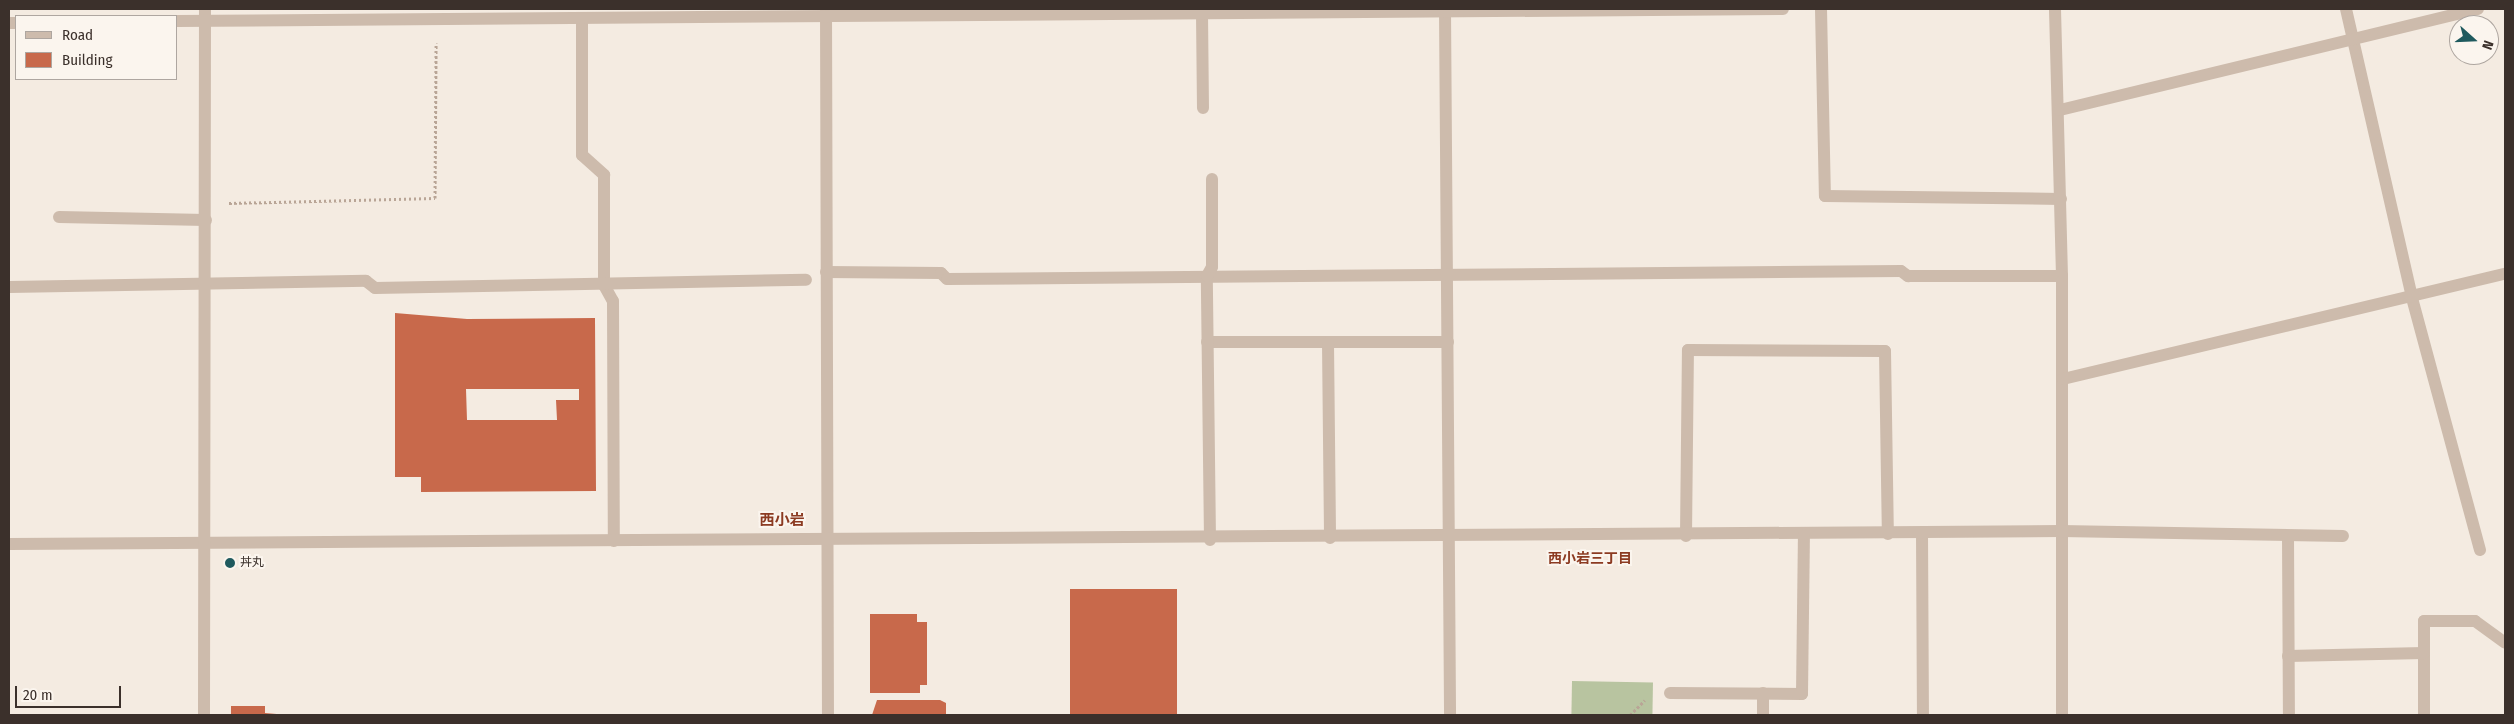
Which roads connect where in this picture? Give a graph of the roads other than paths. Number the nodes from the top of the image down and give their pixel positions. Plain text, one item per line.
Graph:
1 (1783, 9) edge
2 (1821, 9) edge
3 (2055, 9) edge
4 (2346, 9) edge
5 (2478, 9) edge
6 (1446, 11) edge
7 (1140, 12) edge
8 (826, 13) edge
9 (1202, 14) junction
10 (205, 15) edge
11 (582, 18) junction
12 (178, 21) edge
13 (2353, 38) junction
14 (1203, 108) dead end
15 (2060, 110) junction
16 (1212, 179) dead end
17 (2061, 199) junction
18 (59, 217) dead end
19 (206, 220) junction
20 (826, 272) junction
21 (2505, 274) edge
22 (1207, 276) junction
23 (1448, 276) junction
24 (2062, 276) junction
25 (806, 280) dead end
26 (206, 282) junction
27 (604, 285) junction
28 (9, 287) edge
29 (2412, 298) junction
30 (1207, 342) junction
31 (1328, 342) junction
32 (1448, 342) junction
33 (2063, 380) junction
34 (2061, 532) junction
35 (1922, 533) junction
36 (1804, 534) junction
37 (1888, 534) junction
38 (1686, 536) junction
39 (2343, 536) dead end
40 (1450, 537) junction
41 (2288, 537) junction
42 (1330, 538) junction
43 (826, 540) junction
44 (1210, 540) junction
45 (614, 541) junction
46 (204, 543) junction
47 (9, 544) edge
48 (2480, 550) dead end
49 (2505, 644) edge
50 (2424, 653) junction
51 (2288, 656) junction
52 (1670, 693) dead end
53 (1763, 693) junction
54 (204, 715) edge
55 (828, 715) edge
56 (1450, 715) edge
57 (1763, 715) edge
58 (1923, 715) edge
59 (2062, 715) edge
60 (2289, 715) edge
61 (2424, 715) edge

1 - 6 street
2 - 17 street
3 - 15 street
4 - 13 street
5 - 13 street
6 - 9 street
6 - 23 street
7 - 8 street
7 - 9 street
8 - 11 street
8 - 20 street
9 - 14 street
10 - 11 street
10 - 12 street
10 - 19 street
11 - 27 street
13 - 15 street
13 - 29 street
15 - 17 street
16 - 22 street
17 - 24 street
18 - 19 street
19 - 26 street
20 - 22 street
20 - 43 street
21 - 29 street
22 - 23 street
22 - 30 street
23 - 24 street
23 - 32 street
24 - 33 street
25 - 27 street
26 - 27 street
26 - 28 street
26 - 46 street
27 - 45 street
29 - 33 street
29 - 48 street
30 - 31 street
30 - 44 street
31 - 32 street
31 - 42 street
32 - 40 street
33 - 34 street
34 - 35 street
34 - 41 street
34 - 59 street
35 - 37 street
35 - 58 street
36 - 37 street
36 - 38 street
36 - 53 street
37 - 38 street
38 - 40 street
39 - 41 street
40 - 42 street
40 - 56 street
41 - 51 street
42 - 44 street
43 - 44 street
43 - 45 street
43 - 55 street
45 - 46 street
46 - 47 street
46 - 54 street
49 - 50 street
50 - 51 street
50 - 61 street
51 - 60 street
52 - 53 street
53 - 57 street

